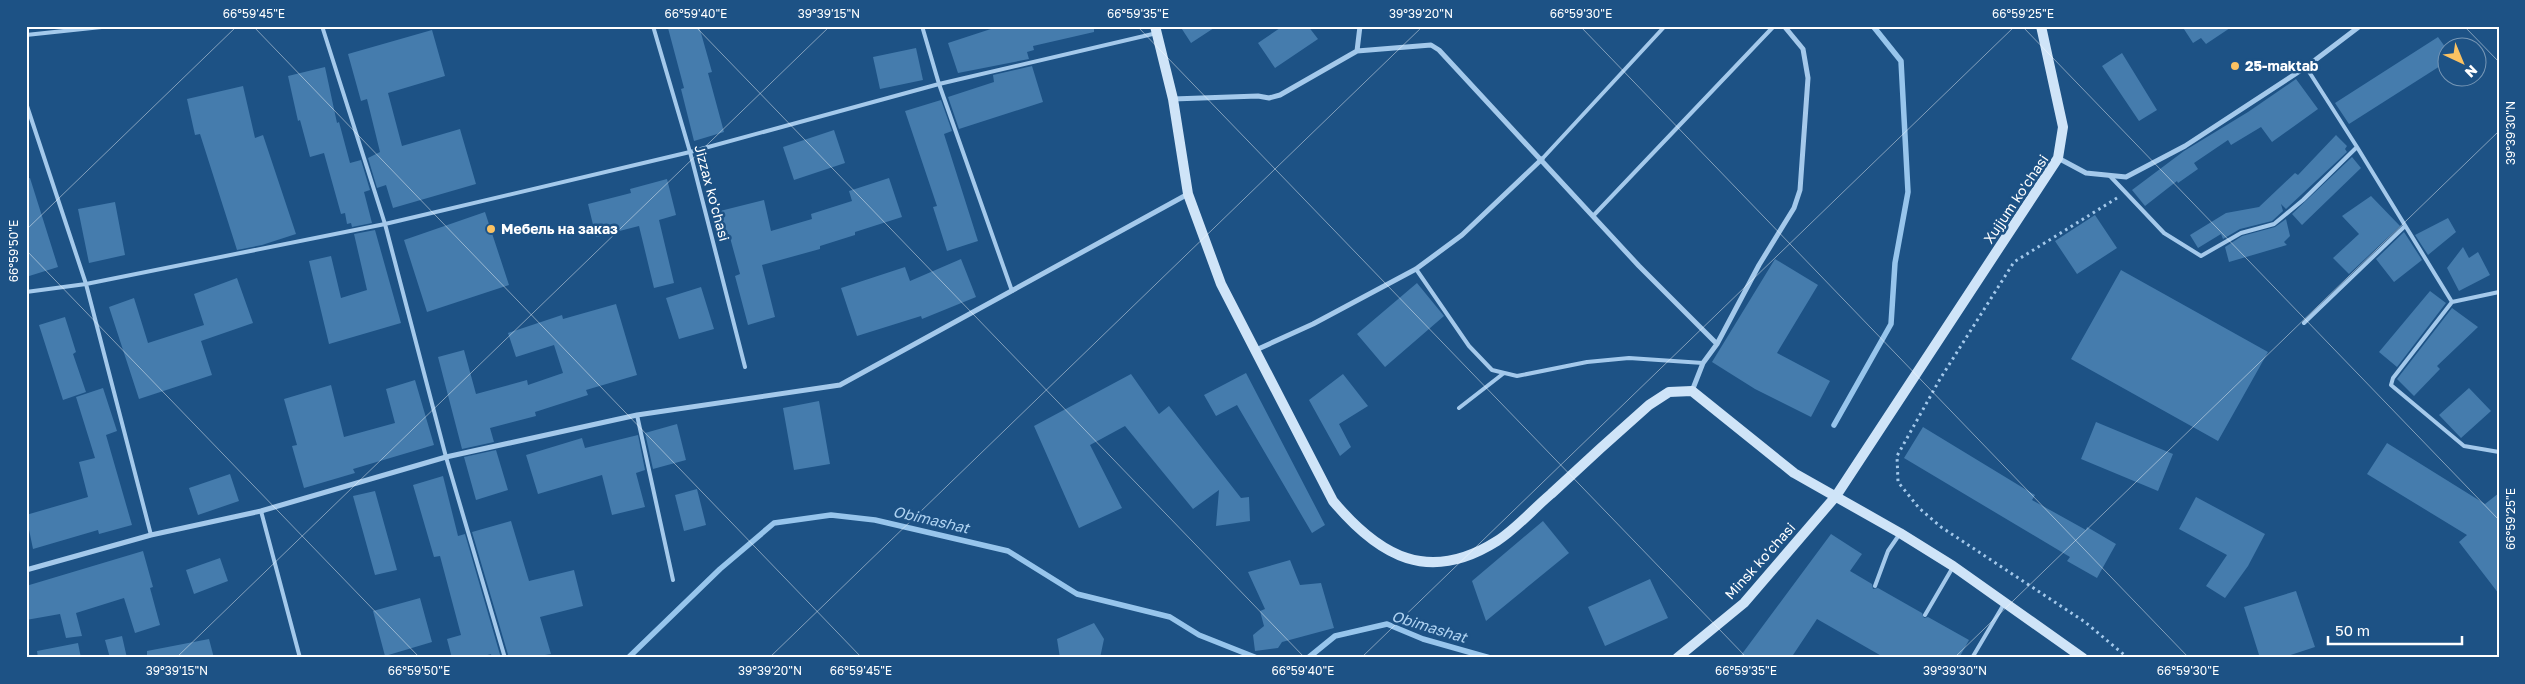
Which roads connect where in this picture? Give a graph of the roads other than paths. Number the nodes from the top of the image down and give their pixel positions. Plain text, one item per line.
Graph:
1 (111, 26) edge
2 (322, 26) edge
3 (653, 26) edge
4 (922, 26) edge
5 (1360, 26) edge
6 (1665, 26) edge
7 (1774, 26) edge
8 (1784, 26) edge
9 (2042, 26) edge
10 (2360, 26) edge
11 (1156, 30) edge
12 (26, 35) edge
13 (1357, 51) junction
14 (2306, 67) junction
15 (939, 84) junction
16 (1173, 99) junction
17 (26, 103) edge
18 (2358, 147) junction
19 (690, 152) junction
20 (2058, 158) junction
21 (1542, 159) junction
22 (2110, 176) junction
23 (1188, 194) junction
24 (1593, 216) junction
25 (385, 224) junction
26 (2405, 226) junction
27 (1416, 269) junction
28 (86, 284) junction
29 (1012, 291) junction
30 (26, 292) edge
31 (2499, 292) edge
32 (2452, 302) junction
33 (2304, 323) dead end
34 (1717, 344) junction
35 (1256, 350) junction
36 (1704, 363) junction
37 (746, 367) dead end
38 (1504, 372) junction
39 (1692, 391) junction
40 (1459, 408) dead end
41 (637, 415) junction
42 (2499, 452) edge
43 (446, 456) junction
44 (1836, 496) junction
45 (261, 511) junction
46 (1900, 533) junction
47 (151, 535) junction
48 (1953, 566) junction
49 (26, 570) edge
50 (673, 580) dead end
51 (1875, 586) dead end
52 (2005, 601) junction
53 (1925, 615) dead end
54 (300, 658) edge
55 (505, 658) edge
56 (1677, 658) edge
57 (1972, 658) edge
58 (2083, 658) edge

1 - 12 lane
2 - 25 lane
3 - 19 lane, Jizzax ko'chasi
4 - 15 lane
5 - 13 street
6 - 21 lane
7 - 24 lane
8 - 34 street
9 - 20 street
10 - 14 street, Xujjum ko'chasi
11 - 15 lane
11 - 16 street
13 - 16 street
13 - 21 street
14 - 18 lane
14 - 22 street, Xujjum ko'chasi
15 - 19 lane
15 - 29 lane
16 - 23 street
17 - 28 lane
18 - 22 lane
18 - 26 lane
19 - 25 lane
19 - 37 lane, Jizzax ko'chasi
20 - 22 street, Xujjum ko'chasi
20 - 44 street, Xujjum ko'chasi
21 - 24 street
21 - 27 street
23 - 29 street
23 - 35 street
24 - 34 street
25 - 28 lane
25 - 43 lane
26 - 32 lane
26 - 33 lane
27 - 35 street
27 - 38 lane
28 - 30 lane
28 - 47 lane
29 - 41 street
31 - 32 lane
32 - 42 lane
34 - 36 street
35 - 39 street
36 - 38 lane
36 - 39 street
38 - 40 lane
39 - 44 street
41 - 43 street
41 - 50 lane
43 - 45 street
43 - 55 lane
44 - 46 street
44 - 56 street, Minsk ko'chasi
45 - 47 street
45 - 54 lane
46 - 48 street
46 - 51 lane
47 - 49 street
48 - 52 street
48 - 53 lane
52 - 57 lane
52 - 58 street

